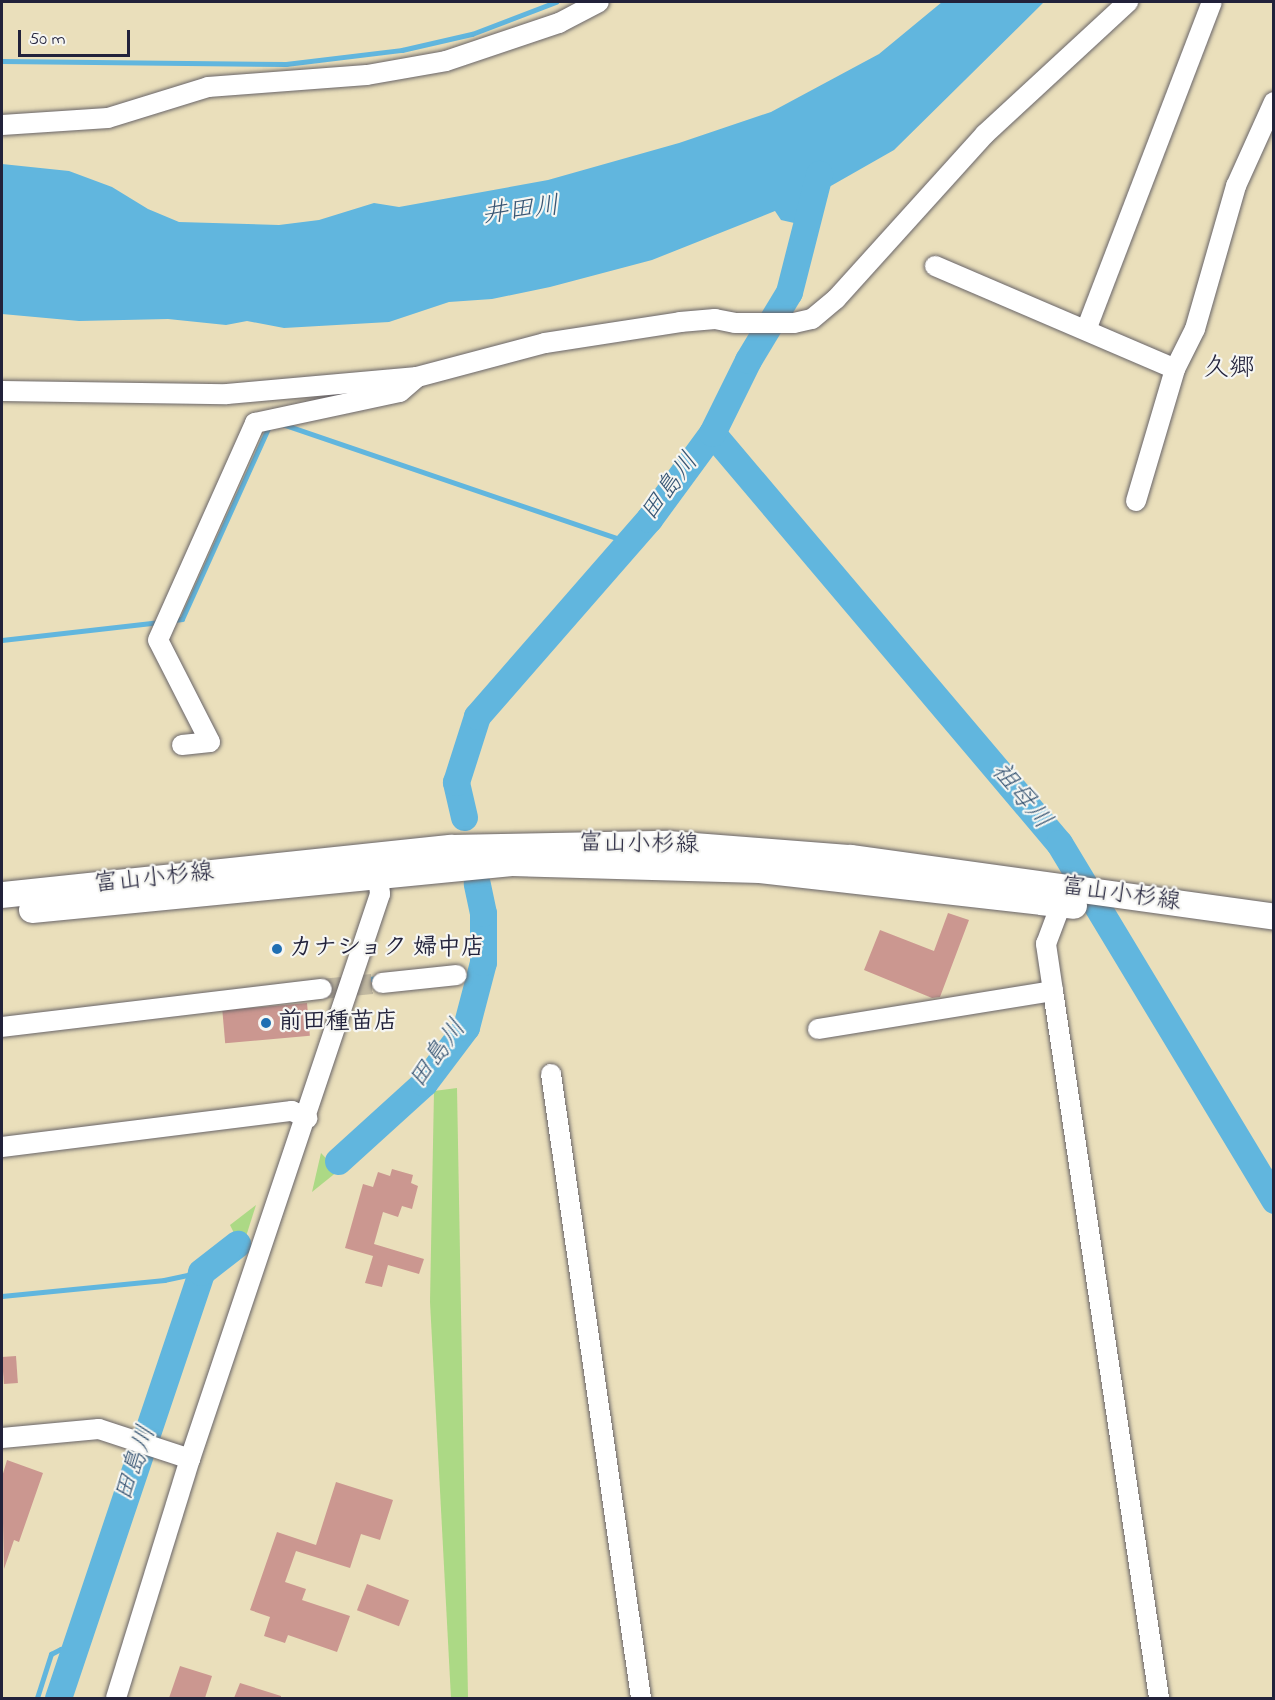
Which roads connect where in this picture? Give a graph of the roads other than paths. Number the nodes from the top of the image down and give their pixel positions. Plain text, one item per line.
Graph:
1 (599, 2) edge
2 (1128, 2) edge
3 (1212, 2) edge
4 (1274, 102) edge
5 (2, 125) edge
6 (935, 266) dead end
7 (1086, 330) junction
8 (1175, 369) junction
9 (417, 377) junction
10 (2, 391) edge
11 (1136, 501) dead end
12 (182, 745) dead end
13 (377, 865) junction
14 (2, 895) edge
15 (1067, 900) junction
16 (1112, 903) junction
17 (2, 913) edge
18 (1274, 917) edge
19 (1274, 935) edge
20 (457, 975) dead end
21 (382, 983) tunnel mouth
22 (322, 989) tunnel mouth
23 (1053, 991) junction
24 (2, 1027) edge
25 (818, 1029) dead end
26 (551, 1074) dead end
27 (307, 1118) junction
28 (2, 1147) edge
29 (2, 1438) edge
30 (190, 1459) junction
31 (116, 1698) edge
32 (641, 1698) edge
33 (1159, 1698) edge

1 - 5 street
2 - 9 street
3 - 7 street
4 - 8 street
6 - 7 street
7 - 8 street
8 - 11 street
9 - 10 street
9 - 12 street
13 - 14 main road, 富山小杉線
13 - 15 main road, 富山小杉線
13 - 17 main road, 富山小杉線
13 - 27 street
15 - 16 main road, 富山小杉線
15 - 23 street
16 - 18 main road, 富山小杉線
16 - 19 main road, 富山小杉線
20 - 21 street
22 - 24 street
23 - 25 street
23 - 33 street
26 - 32 street
27 - 28 street
27 - 30 street
29 - 30 street
30 - 31 street

